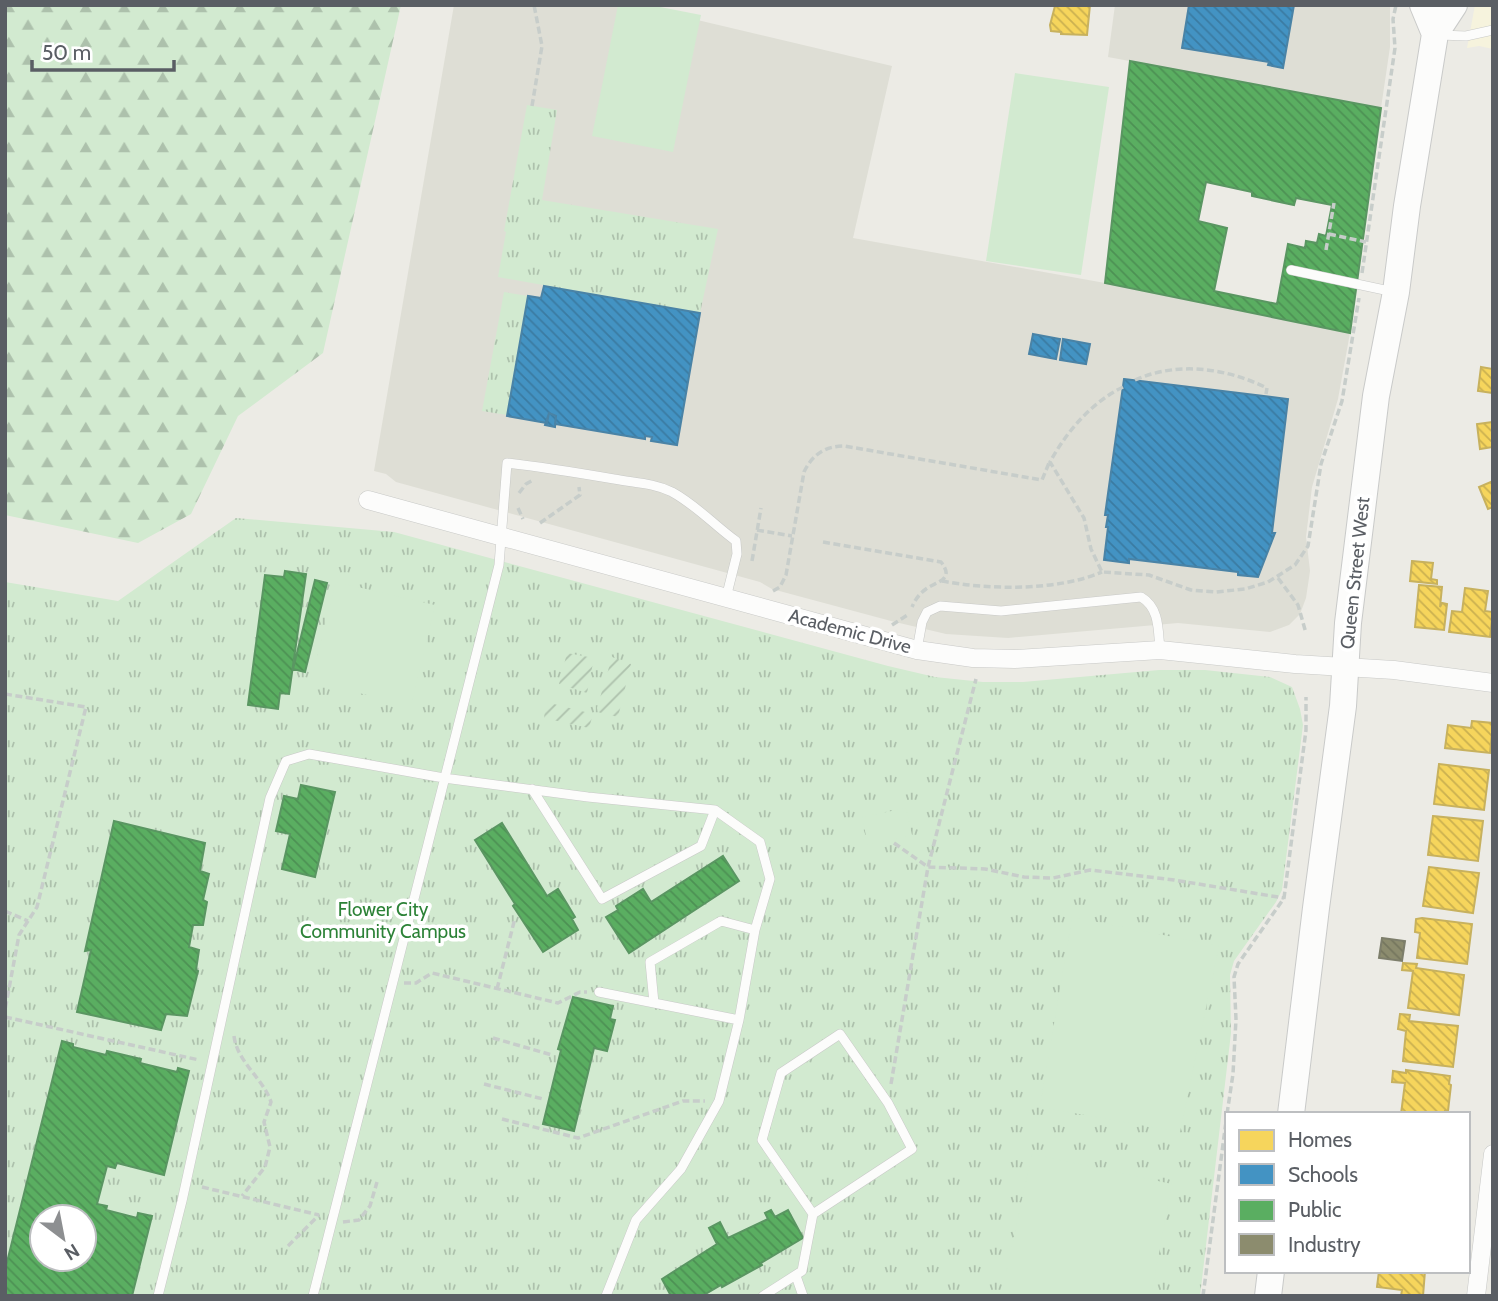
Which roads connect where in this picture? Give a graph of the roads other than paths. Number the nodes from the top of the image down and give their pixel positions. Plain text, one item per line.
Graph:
1 (1423, 5) edge
2 (1454, 5) edge
3 (1493, 30) edge
4 (1435, 34) junction
5 (1291, 270) dead end
6 (1396, 292) junction
7 (368, 500) dead end
8 (500, 536) junction
9 (726, 598) junction
10 (917, 650) junction
11 (1160, 650) junction
12 (1345, 667) junction
13 (1493, 683) edge
14 (444, 778) junction
15 (532, 789) junction
16 (715, 810) junction
17 (755, 930) junction
18 (599, 992) road end
19 (654, 1003) junction
20 (739, 1020) junction
21 (1291, 1112) edge
22 (1493, 1154) edge
23 (813, 1214) junction
24 (1271, 1273) edge
25 (796, 1276) junction
26 (158, 1296) edge
27 (313, 1296) edge
28 (606, 1296) edge
29 (763, 1296) edge
30 (803, 1296) edge
31 (1268, 1296) edge
32 (1476, 1296) edge

1 - 4 main road
2 - 4 main road, Queen Street West
3 - 4 lane
4 - 6 main road, Queen Street West
5 - 6 lane
6 - 12 main road, Queen Street West
7 - 8 street, Academic Drive
8 - 9 street, Academic Drive
8 - 9 lane
8 - 14 lane
9 - 10 street, Academic Drive
10 - 11 street, Academic Drive
10 - 11 lane
11 - 12 street, Academic Drive
12 - 13 street, Academic Drive
12 - 21 main road, Queen Street West
14 - 15 lane
14 - 26 lane
14 - 27 lane
15 - 16 lane
15 - 16 lane
16 - 17 lane
17 - 19 lane
17 - 20 lane
18 - 19 lane
19 - 20 lane
20 - 28 lane
22 - 32 street
23 - 23 lane
23 - 25 lane
24 - 31 main road
25 - 29 lane
25 - 30 lane

